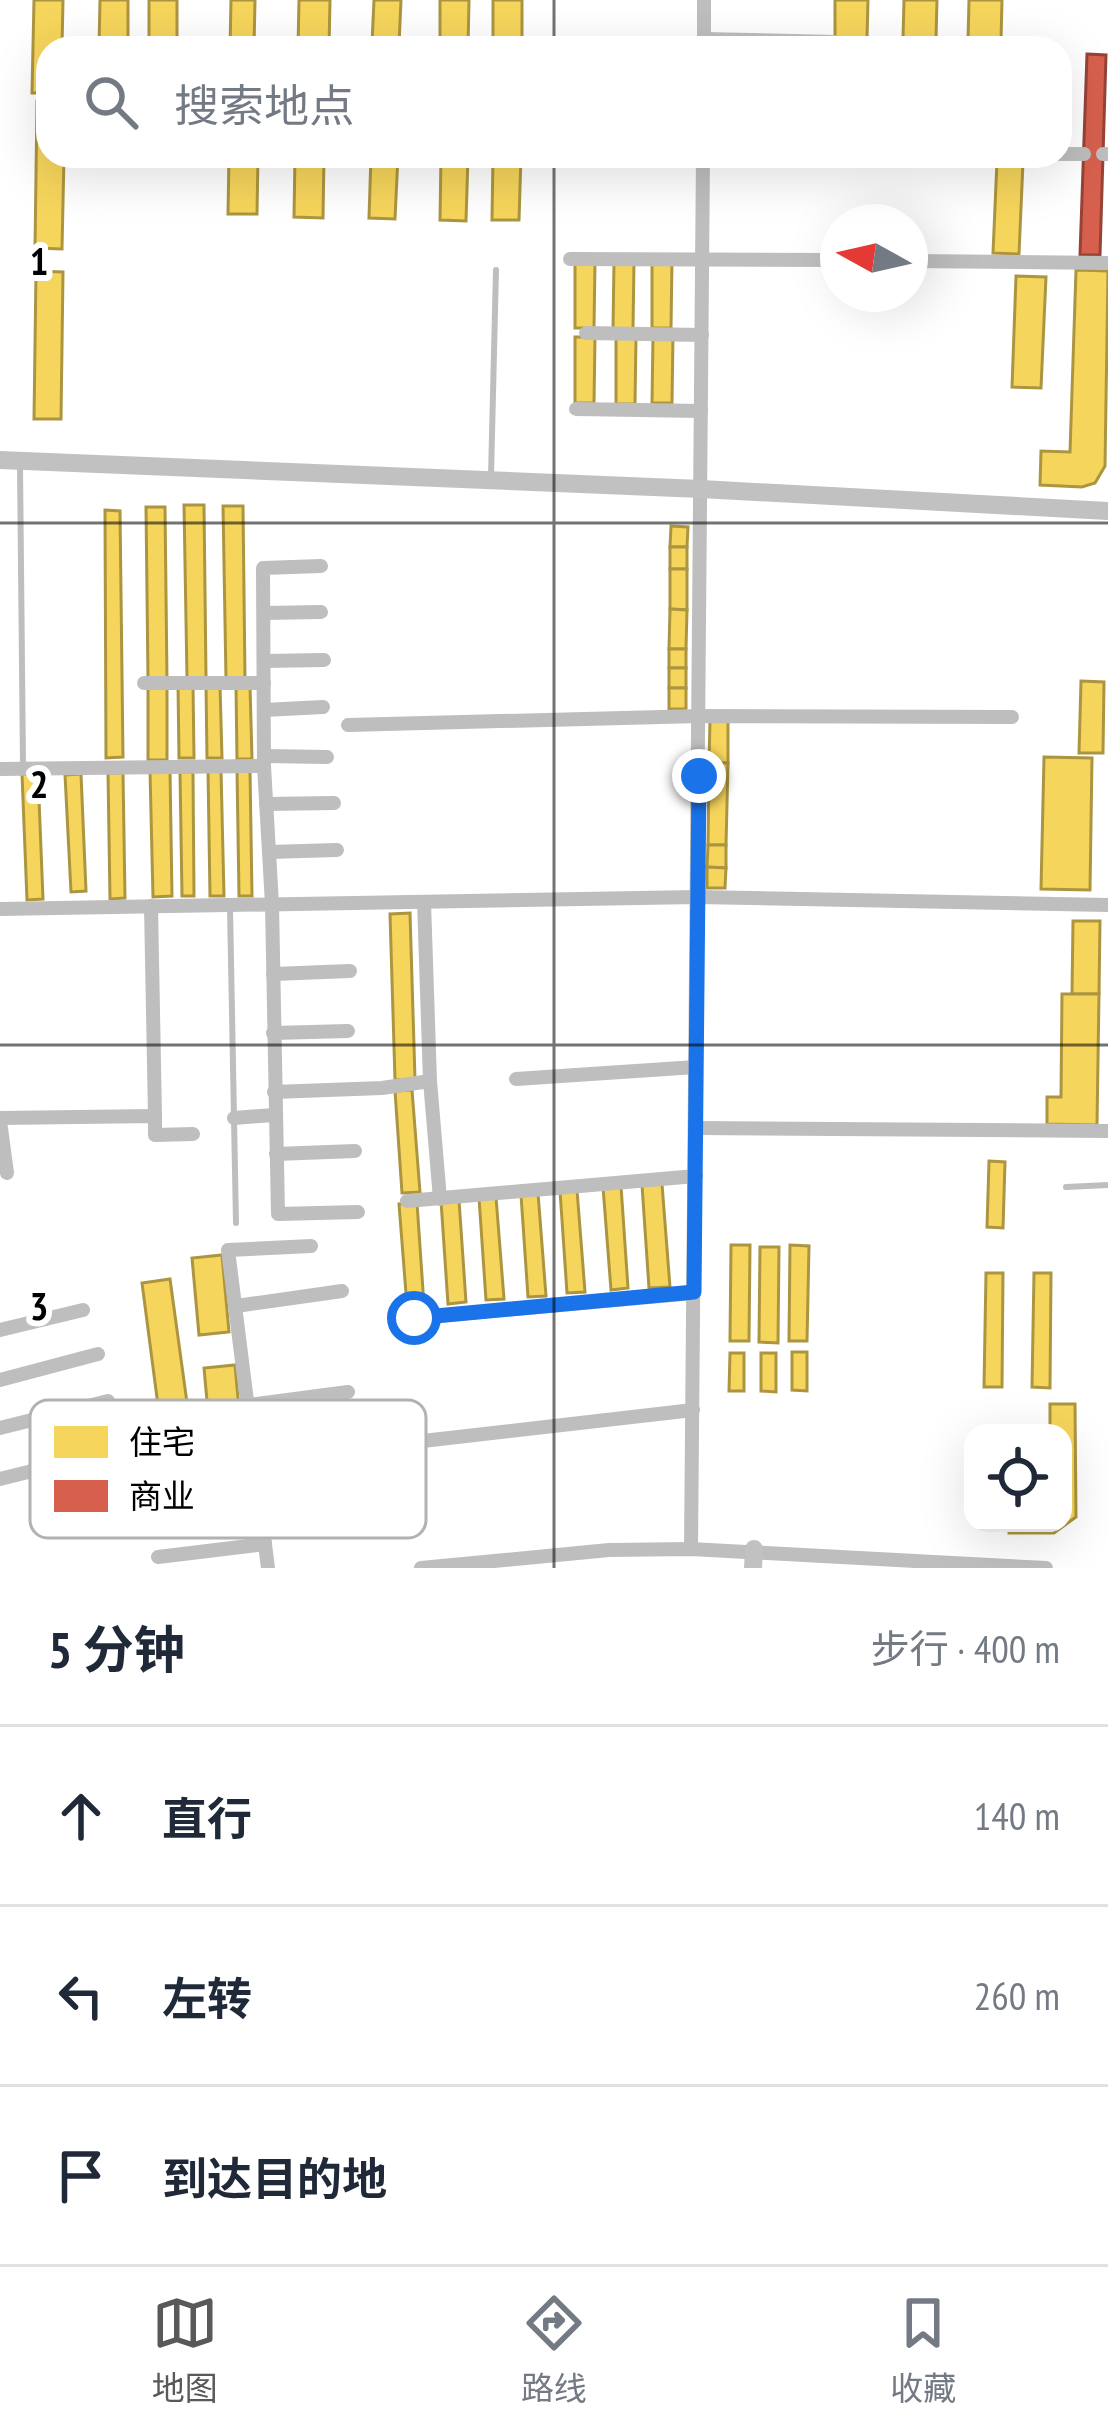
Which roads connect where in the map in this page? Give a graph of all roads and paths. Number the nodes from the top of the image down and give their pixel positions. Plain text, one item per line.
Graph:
1 (704, 0) edge
2 (704, 36) edge
3 (1072, 154) edge
4 (1084, 154) dead end
5 (703, 168) edge
6 (570, 259) dead end
7 (702, 259) junction
8 (820, 260) edge
9 (928, 261) edge
10 (1108, 263) edge
11 (496, 270) dead end
12 (586, 333) dead end
13 (702, 335) junction
14 (576, 409) dead end
15 (701, 411) junction
16 (10, 460) edge
17 (491, 480) junction
18 (701, 489) junction
19 (1108, 511) edge
20 (321, 566) dead end
21 (321, 612) dead end
22 (264, 614) junction
23 (324, 660) dead end
24 (264, 662) junction
25 (265, 682) junction
26 (144, 683) dead end
27 (323, 707) dead end
28 (264, 710) junction
29 (700, 716) junction
30 (1012, 717) dead end
31 (348, 725) dead end
32 (327, 757) dead end
33 (264, 761) junction
34 (0, 769) edge
35 (23, 769) junction
36 (334, 803) dead end
37 (266, 804) junction
38 (337, 850) dead end
39 (269, 852) junction
40 (698, 897) junction
41 (424, 902) junction
42 (272, 904) junction
43 (230, 905) junction
44 (1108, 905) edge
45 (151, 906) junction
46 (0, 909) edge
47 (350, 970) dead end
48 (273, 974) junction
49 (349, 1030) dead end
50 (273, 1033) junction
51 (696, 1067) junction
52 (516, 1079) dead end
53 (430, 1081) junction
54 (274, 1092) junction
55 (274, 1115) junction
56 (155, 1116) junction
57 (234, 1118) junction
58 (0, 1119) edge
59 (696, 1128) junction
60 (1108, 1131) edge
61 (193, 1134) dead end
62 (2, 1147) edge
63 (356, 1151) dead end
64 (276, 1154) junction
65 (7, 1173) dead end
66 (696, 1175) junction
67 (1108, 1185) edge
68 (1066, 1186) dead end
69 (440, 1198) junction
70 (407, 1202) dead end
71 (358, 1212) dead end
72 (236, 1222) dead end
73 (311, 1246) dead end
74 (342, 1291) dead end
75 (694, 1292) junction
76 (236, 1306) junction
77 (83, 1310) dead end
78 (414, 1318) dead end
79 (0, 1330) edge
80 (98, 1354) dead end
81 (0, 1380) edge
82 (348, 1392) dead end
83 (247, 1400) edge
84 (286, 1400) edge
85 (693, 1409) junction
86 (30, 1420) edge
87 (0, 1428) edge
88 (426, 1441) edge
89 (30, 1472) edge
90 (0, 1479) edge
91 (269, 1538) edge
92 (264, 1539) junction
93 (691, 1549) junction
94 (158, 1557) dead end
95 (753, 1559) edge
96 (268, 1568) edge
97 (421, 1568) edge
98 (1046, 1568) edge

1 - 2 street
3 - 4 street
5 - 7 street
6 - 7 street
7 - 8 street
7 - 13 street
9 - 10 street
11 - 17 lane
12 - 13 street
13 - 15 street
14 - 15 street
15 - 18 street
16 - 17 street
16 - 35 lane
17 - 18 street
18 - 19 street
18 - 29 street
20 - 22 street
21 - 22 street
22 - 24 street
23 - 24 street
24 - 25 street
25 - 26 street
25 - 28 street
27 - 28 street
28 - 33 street
29 - 30 street
29 - 31 street
29 - 40 street
32 - 33 street
33 - 35 street
33 - 37 street
34 - 35 street
36 - 37 street
37 - 39 street
38 - 39 street
39 - 42 street
40 - 41 street
40 - 44 street
40 - 51 street
41 - 42 street
41 - 53 street
42 - 43 street
42 - 48 street
43 - 45 street
43 - 57 lane
45 - 46 street
45 - 56 street
47 - 48 street
48 - 50 street
49 - 50 street
50 - 54 street
51 - 52 street
51 - 59 street
53 - 54 street
53 - 69 street
54 - 55 street
55 - 57 street
55 - 64 street
56 - 58 street
56 - 61 street
57 - 72 lane
58 - 62 street
59 - 60 street
59 - 66 street
62 - 65 street
63 - 64 street
64 - 71 street
66 - 69 street
66 - 75 street
67 - 68 lane
69 - 70 street
73 - 76 street
74 - 76 street
75 - 78 street
75 - 85 street
76 - 83 street
77 - 79 street
80 - 81 street
82 - 84 street
85 - 88 street
85 - 93 street
86 - 87 street
89 - 90 street
91 - 92 street
92 - 94 street
92 - 96 street
93 - 95 street
93 - 97 street
95 - 98 street

